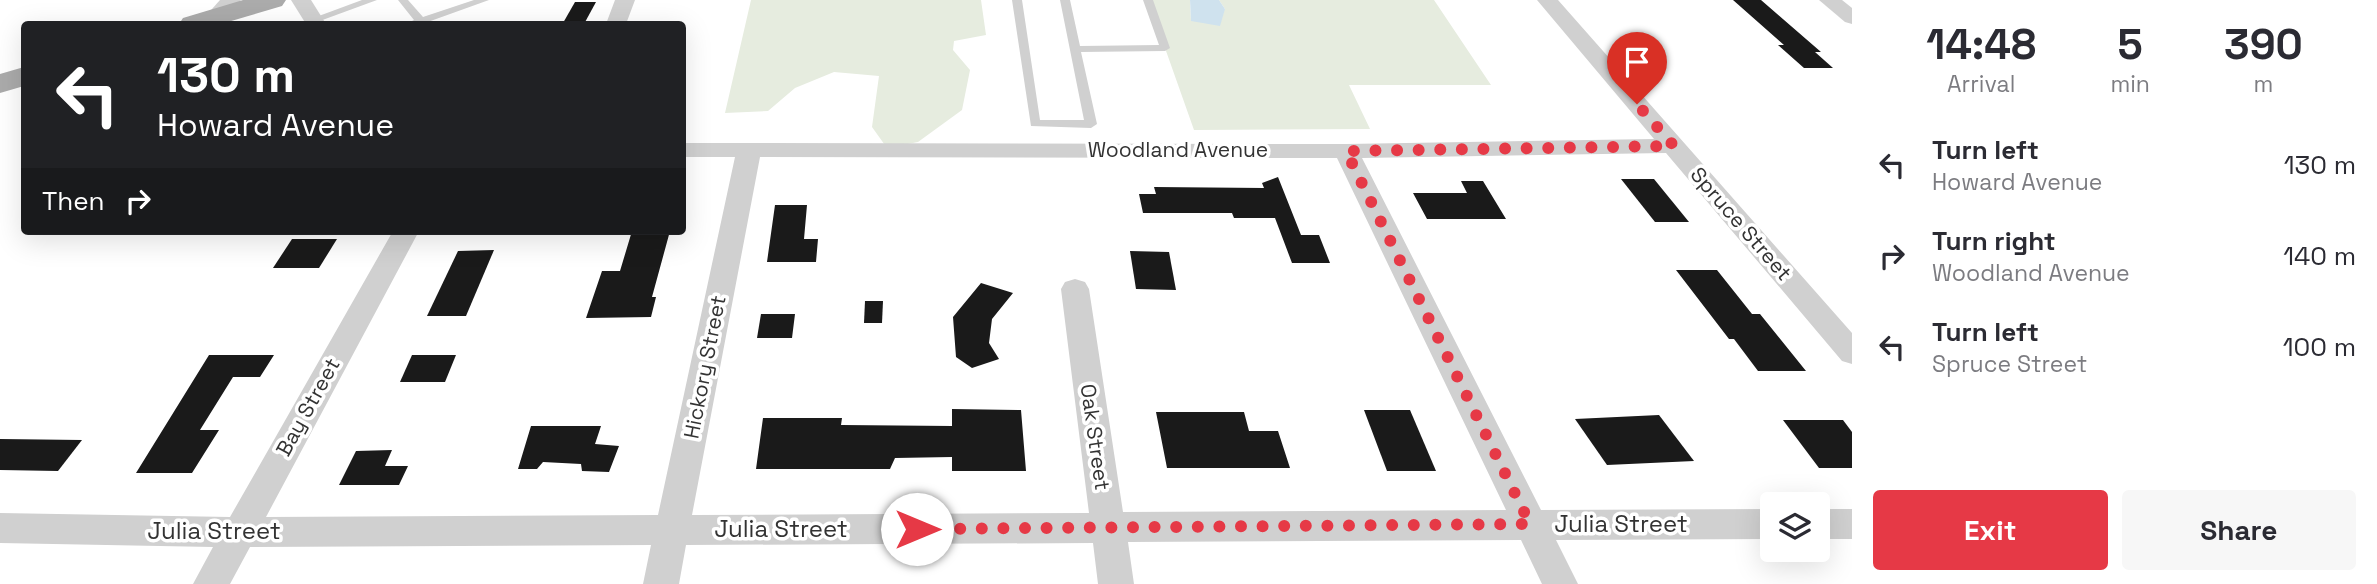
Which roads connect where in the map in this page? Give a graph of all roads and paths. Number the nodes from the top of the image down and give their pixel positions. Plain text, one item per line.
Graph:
1 (272, 0) edge
2 (301, 0) edge
3 (372, 0) edge
4 (403, 0) edge
5 (484, 0) edge
6 (625, 0) edge
7 (1017, 0) edge
8 (1065, 0) edge
9 (1148, 0) edge
10 (1547, 0) edge
11 (213, 14) edge
12 (313, 21) edge
13 (317, 21) edge
14 (415, 21) edge
15 (422, 21) edge
16 (617, 21) edge
17 (1076, 49) junction
18 (21, 77) edge
19 (0, 84) edge
20 (1674, 146) junction
21 (686, 150) edge
22 (749, 150) junction
23 (1346, 151) junction
24 (403, 235) edge
25 (1075, 289) dead end
26 (1852, 353) edge
27 (1530, 524) junction
28 (1760, 524) edge
29 (1830, 524) edge
30 (1852, 524) edge
31 (0, 528) edge
32 (672, 529) junction
33 (1108, 529) junction
34 (239, 532) junction
35 (211, 584) edge
36 (661, 584) edge
37 (1116, 584) edge
38 (1560, 584) edge

1 - 11 main road
2 - 12 street
3 - 13 lane
4 - 14 lane
5 - 15 lane
6 - 16 street
7 - 17 lane
8 - 17 lane
9 - 17 lane
10 - 20 street, Spruce Street
18 - 19 main road
20 - 23 street, Woodland Avenue
20 - 26 street, Spruce Street
21 - 22 street, Woodland Avenue
22 - 23 street, Woodland Avenue
22 - 32 street, Hickory Street
23 - 27 street
24 - 34 street, Bay Street
25 - 33 street, Oak Street
27 - 28 street, Julia Street
27 - 33 street, Julia Street
27 - 38 street
29 - 30 street
31 - 34 street, Julia Street
32 - 33 street, Julia Street
32 - 34 street, Julia Street
32 - 36 street, Hickory Street
33 - 37 street, Oak Street
34 - 35 street, Bay Street

